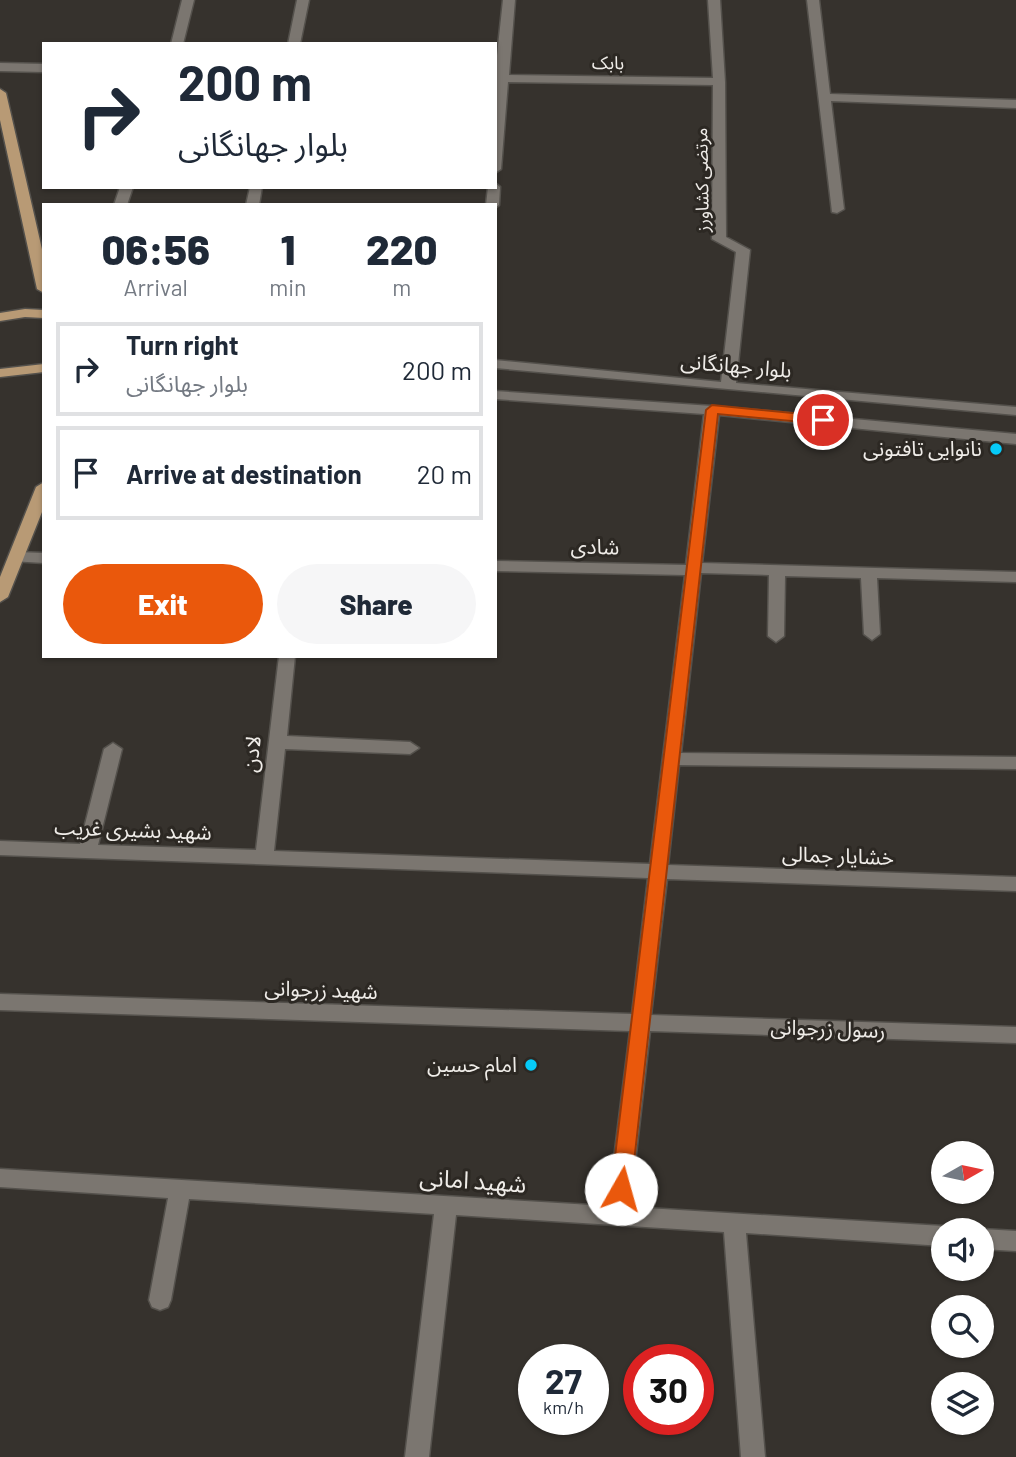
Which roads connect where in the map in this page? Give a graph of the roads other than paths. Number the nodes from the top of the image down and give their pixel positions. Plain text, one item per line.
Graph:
1 (188, 0) edge
2 (303, 0) edge
3 (509, 0) edge
4 (714, 0) edge
5 (813, 0) edge
6 (178, 42) edge
7 (294, 42) edge
8 (0, 67) edge
9 (42, 68) edge
10 (499, 78) edge
11 (719, 82) junction
12 (0, 93) edge
13 (823, 97) junction
14 (1016, 104) edge
15 (497, 124) edge
16 (837, 209) dead end
17 (37, 227) edge
18 (42, 271) edge
19 (42, 314) edge
20 (0, 317) edge
21 (497, 364) edge
22 (42, 368) edge
23 (0, 373) edge
24 (728, 387) junction
25 (497, 395) edge
26 (712, 410) junction
27 (1016, 411) edge
28 (1016, 439) edge
29 (42, 492) edge
30 (17, 557) junction
31 (42, 558) edge
32 (497, 566) edge
33 (694, 569) junction
34 (777, 570) junction
35 (869, 573) junction
36 (1016, 577) edge
37 (0, 597) edge
38 (873, 634) dead end
39 (776, 636) dead end
40 (287, 658) edge
41 (276, 742) junction
42 (410, 748) dead end
43 (113, 749) dead end
44 (672, 759) junction
45 (1016, 764) edge
46 (0, 848) edge
47 (87, 851) junction
48 (264, 858) junction
49 (659, 873) junction
50 (1016, 884) edge
51 (0, 1002) edge
52 (641, 1024) junction
53 (1016, 1035) edge
54 (0, 1178) edge
55 (180, 1189) junction
56 (446, 1206) junction
57 (618, 1216) junction
58 (734, 1223) junction
59 (931, 1235) edge
60 (994, 1240) edge
61 (1016, 1241) edge
62 (160, 1300) dead end
63 (417, 1457) edge
64 (753, 1457) edge

1 - 6 street
2 - 7 street
3 - 10 street
4 - 11 street
5 - 13 street
8 - 9 street
10 - 11 street, بابک
10 - 15 street
11 - 24 street, مرتضی کشاورز
12 - 17 main road
13 - 14 street
13 - 16 street
17 - 18 main road
19 - 20 main road
21 - 24 street, بلوار جهانگانی
22 - 23 main road
24 - 27 street, بلوار جهانگانی
25 - 26 street
26 - 28 street
26 - 33 street
29 - 30 main road
30 - 31 street
30 - 37 main road
32 - 33 street, شادی
33 - 34 street, شادی
33 - 44 street
34 - 35 street, شادی
34 - 39 street
35 - 36 street, شادی
35 - 38 street
40 - 41 street, لادن
41 - 42 street
41 - 48 street, لادن
43 - 47 street
44 - 45 street
44 - 49 street
46 - 47 street, شهید بشیری غریب
47 - 48 street, شهید بشیری غریب
48 - 49 street, شهید بشیری غریب
49 - 50 street, خشایار جمالی
49 - 52 street
51 - 52 street, شهید زرجوانی
52 - 53 street, رسول زرجوانی
52 - 57 street
54 - 55 street, شهید امانی
55 - 56 street, شهید امانی
55 - 62 street
56 - 57 street, شهید امانی
56 - 63 street
57 - 58 street, شهید امانی
58 - 59 street, شهید امانی
58 - 64 street
60 - 61 street

